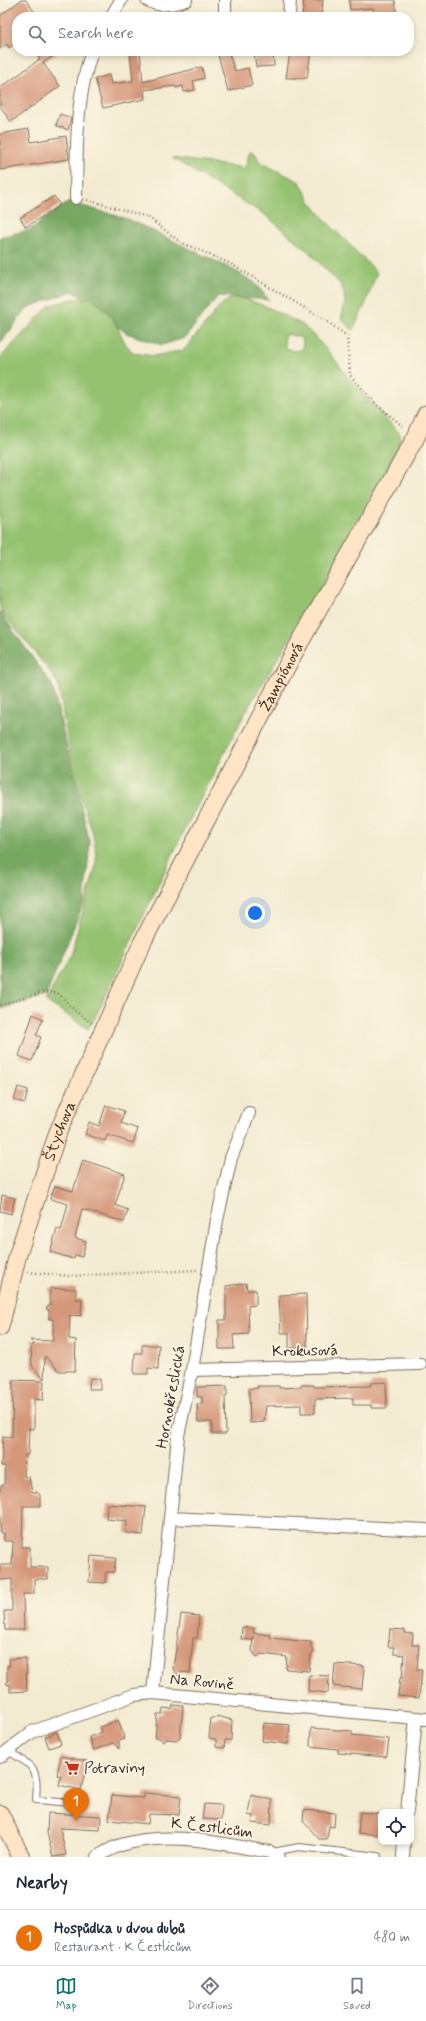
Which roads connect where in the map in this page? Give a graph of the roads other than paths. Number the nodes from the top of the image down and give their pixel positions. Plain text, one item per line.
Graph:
1 (121, 0) edge
2 (146, 0) edge
3 (186, 0) edge
4 (225, 0) edge
5 (290, 0) edge
6 (114, 12) edge
7 (225, 12) edge
8 (289, 12) edge
9 (90, 56) edge
10 (76, 198) road end
11 (426, 414) edge
12 (142, 943) joint
13 (249, 1113) dead end
14 (0, 1327) edge
15 (420, 1364) dead end
16 (192, 1370) junction
17 (170, 1518) junction
18 (426, 1530) edge
19 (153, 1693) junction
20 (421, 1718) edge
21 (4, 1754) edge
22 (72, 1803) dead end
23 (407, 1809) edge
24 (0, 1814) edge
25 (404, 1845) edge
26 (275, 1855) edge
27 (378, 1856) dead end
28 (21, 1857) edge
29 (97, 1857) edge
30 (403, 1857) edge

1 - 6 street
2 - 3 street
4 - 7 street
5 - 8 street
9 - 10 street
11 - 12 street, Žampiónová
12 - 14 street, Štychova
13 - 16 street, Hornokřeslická
15 - 16 street, Krokusová
16 - 17 street, Hornokřeslická
17 - 18 street
17 - 19 street, Hornokřeslická
19 - 20 street, Na Rovině
19 - 21 street, Na Rovině
20 - 23 street
21 - 22 lane
24 - 28 street
25 - 30 street
26 - 27 lane
26 - 29 street, K Čestlicům

